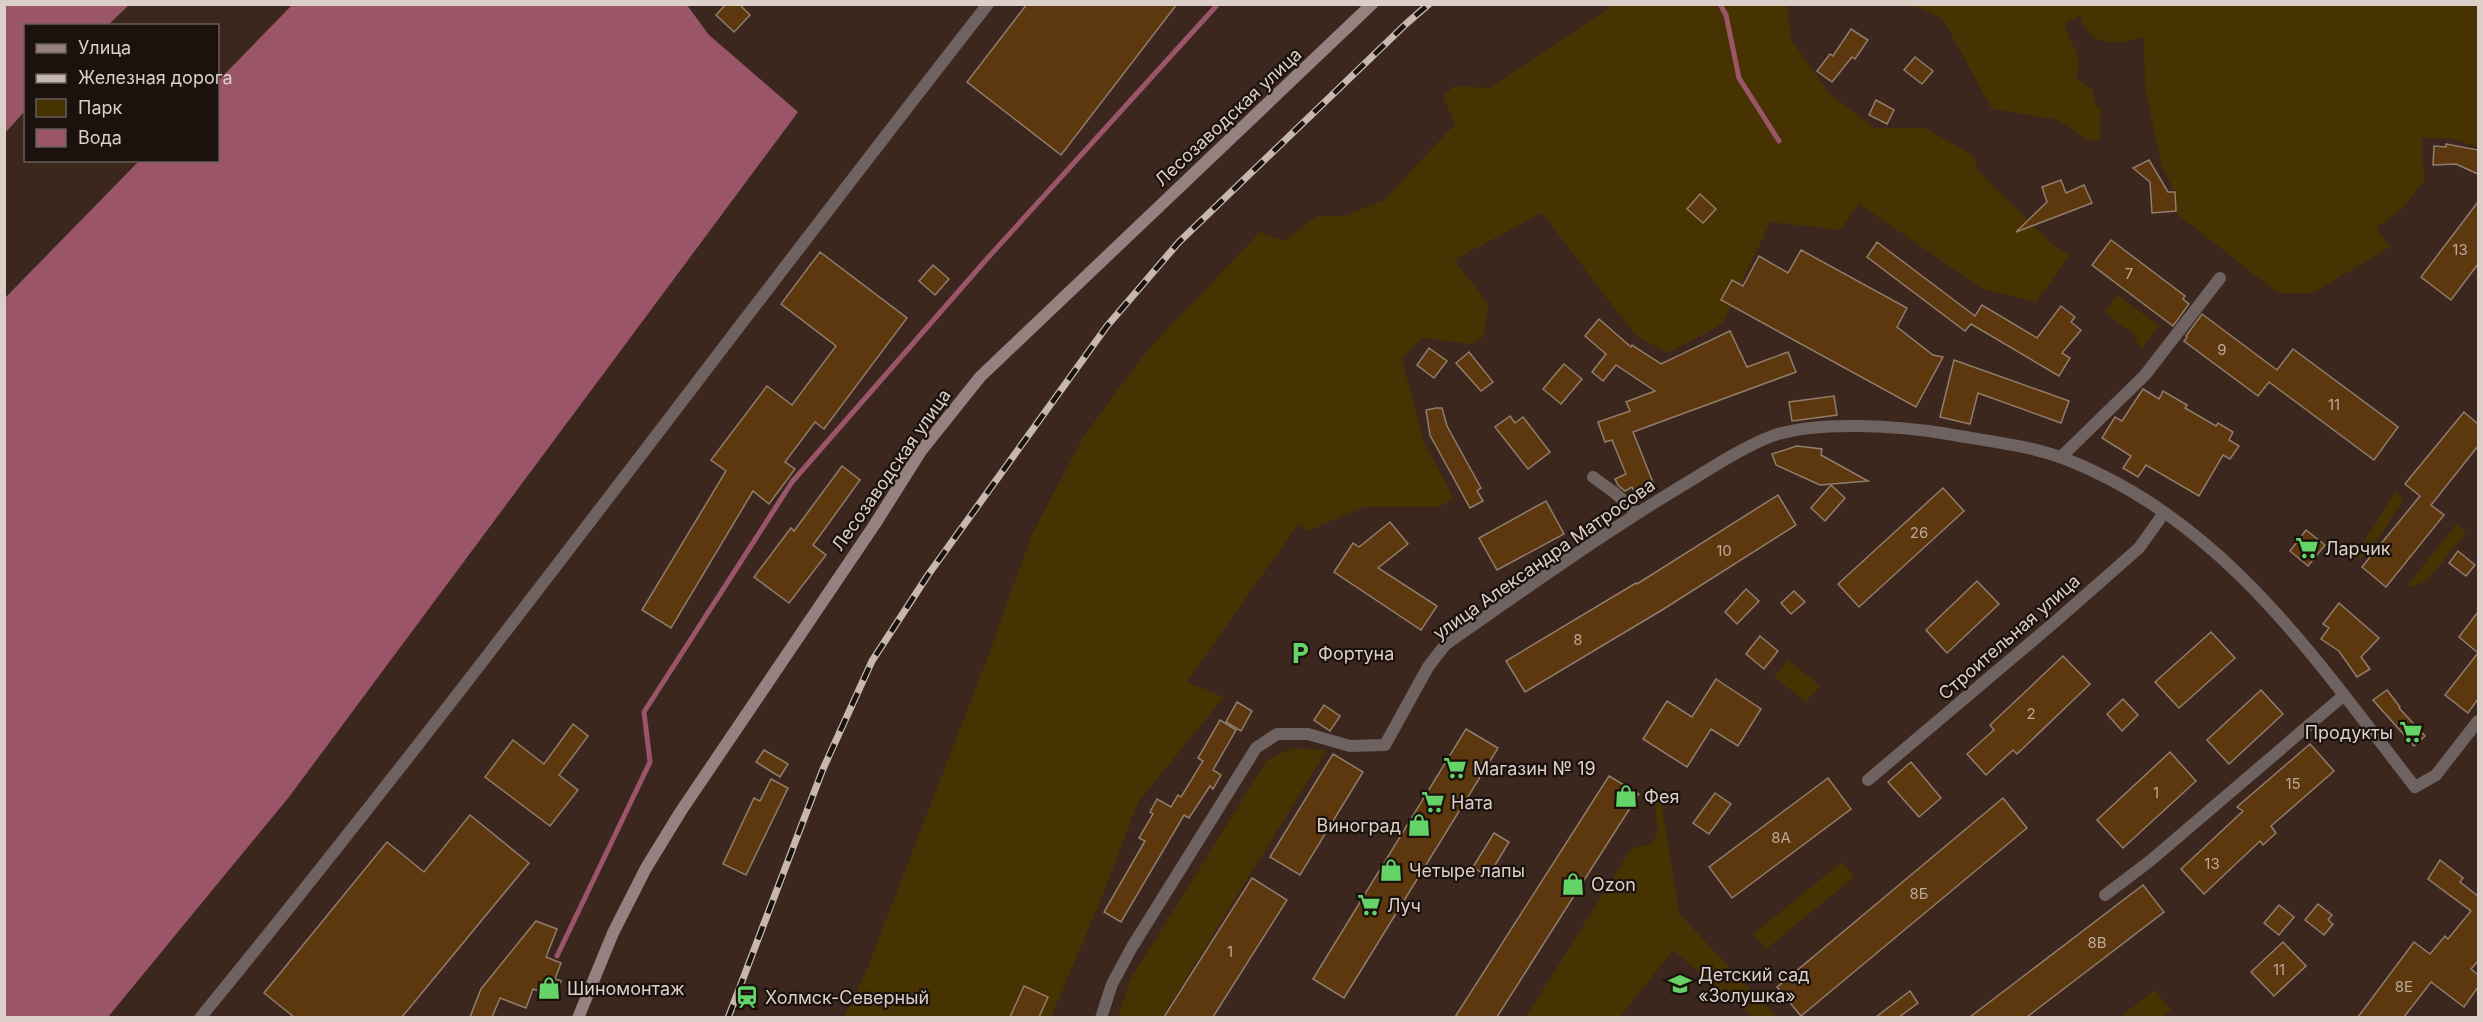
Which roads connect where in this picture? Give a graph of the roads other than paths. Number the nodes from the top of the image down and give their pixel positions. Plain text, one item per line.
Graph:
1 (988, 4) edge
2 (1372, 4) edge
3 (2220, 278) dead end
4 (2061, 458) junction
5 (1593, 477) dead end
6 (1637, 513) junction
7 (2164, 513) junction
8 (2343, 696) junction
9 (2478, 721) edge
10 (1868, 780) dead end
11 (2104, 895) dead end
12 (200, 1017) edge
13 (578, 1017) edge
14 (1101, 1017) edge

1 - 12 street
2 - 13 main road, Лесозаводская улица
3 - 4 street
4 - 6 street, улица Александра Матросова
4 - 7 street, улица Александра Матросова
5 - 6 street
6 - 14 street, улица Александра Матросова
7 - 8 street, улица Александра Матросова
7 - 10 street, Строительная улица
8 - 9 street, улица Александра Матросова
8 - 11 street

